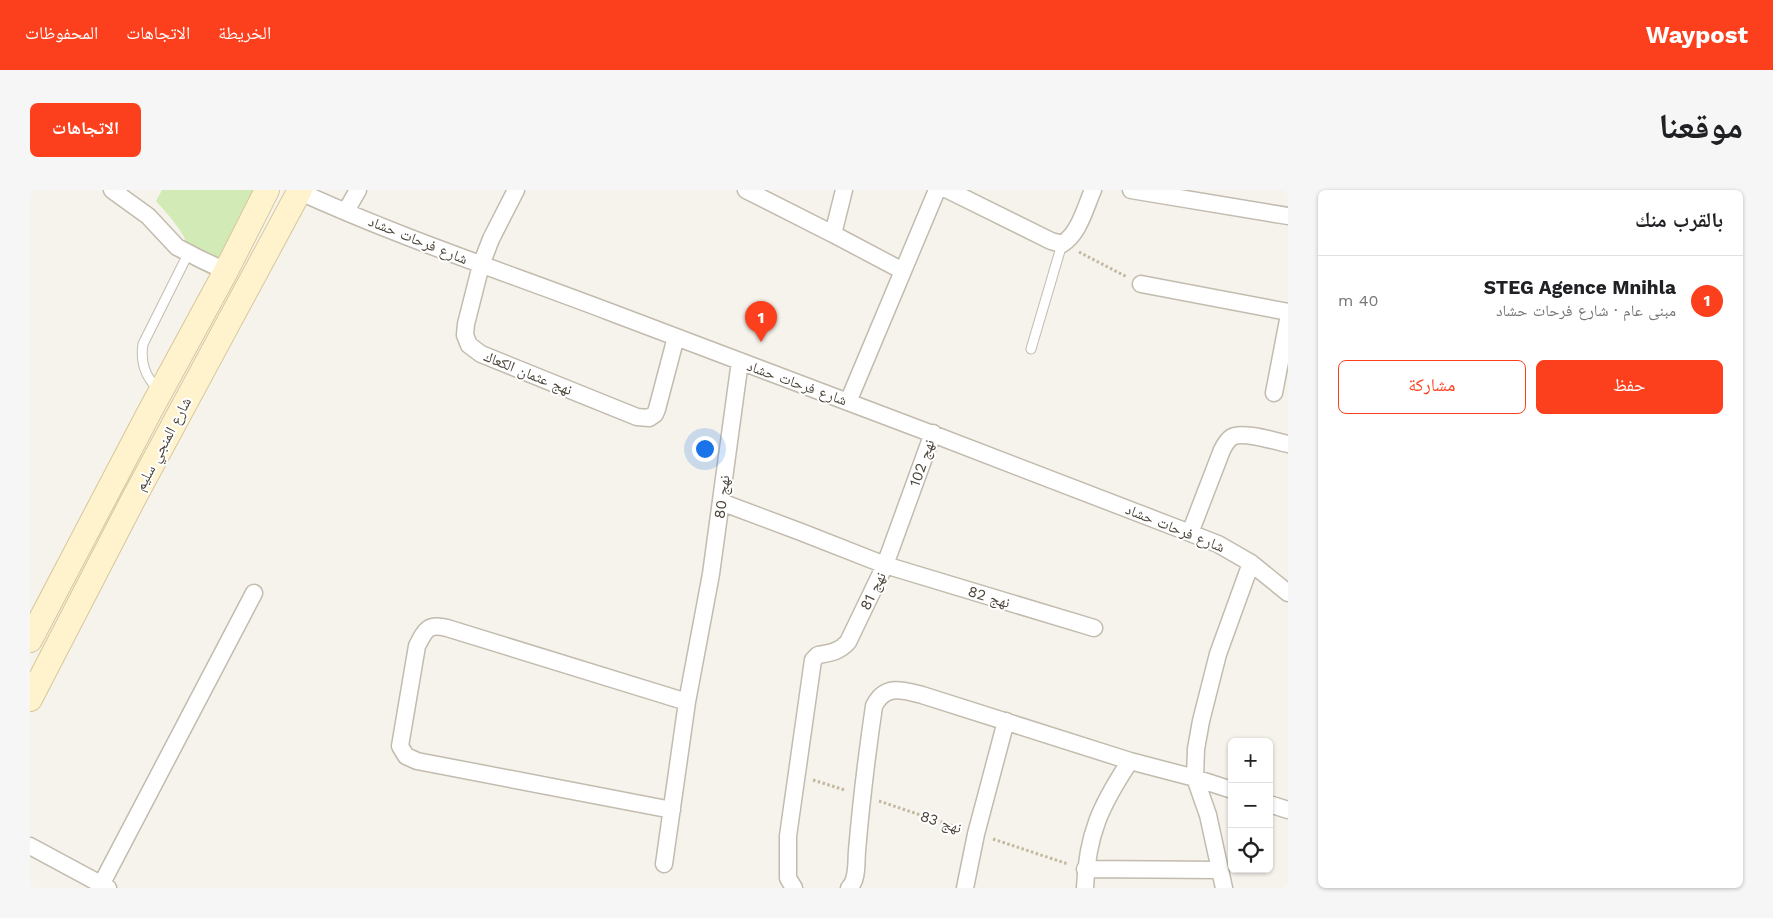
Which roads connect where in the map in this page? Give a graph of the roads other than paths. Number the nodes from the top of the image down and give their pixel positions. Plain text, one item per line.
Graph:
1 (112, 190) edge
2 (267, 190) edge
3 (298, 190) edge
4 (358, 190) edge
5 (516, 190) edge
6 (746, 190) edge
7 (844, 190) edge
8 (938, 190) edge
9 (948, 190) edge
10 (1093, 190) edge
11 (1131, 190) edge
12 (346, 212) junction
13 (1288, 216) edge
14 (833, 234) junction
15 (1062, 244) junction
16 (188, 254) junction
17 (481, 265) junction
18 (226, 270) junction
19 (904, 271) junction
20 (1141, 284) road end
21 (1288, 312) edge
22 (1288, 320) edge
23 (676, 337) junction
24 (1031, 349) dead end
25 (740, 362) junction
26 (161, 391) junction
27 (1274, 394) dead end
28 (848, 402) junction
29 (933, 433) junction
30 (1288, 444) edge
31 (911, 494) joint
32 (721, 502) junction
33 (1190, 533) junction
34 (1251, 563) junction
35 (885, 566) junction
36 (254, 593) dead end
37 (1288, 593) edge
38 (1094, 628) dead end
39 (30, 640) edge
40 (30, 699) edge
41 (687, 702) junction
42 (1006, 721) junction
43 (1130, 761) junction
44 (1194, 778) junction
45 (1228, 789) edge
46 (1273, 805) edge
47 (672, 810) junction
48 (1288, 810) edge
49 (30, 846) edge
50 (664, 864) dead end
51 (1085, 870) junction
52 (1220, 870) junction
53 (104, 886) edge
54 (794, 888) edge
55 (849, 888) edge
56 (965, 888) edge
57 (1085, 888) edge
58 (1224, 888) edge

1 - 16 street
2 - 18 main road, شارع المنجي سليم
3 - 12 street, شارع فرحات حشاد
3 - 40 main road, شارع المنجي سليم
4 - 12 street
5 - 17 street
6 - 14 street
7 - 14 street
8 - 19 street
9 - 15 street
10 - 15 street
11 - 13 street
12 - 17 street, شارع فرحات حشاد
14 - 19 street
15 - 24 lane
16 - 18 street
16 - 26 lane
17 - 23 street, شارع فرحات حشاد
17 - 23 street, نهج عثمان الكعاك
18 - 26 main road, شارع المنجي سليم
19 - 28 street
20 - 21 street
22 - 27 street
23 - 25 street, شارع فرحات حشاد
25 - 28 street, شارع فرحات حشاد
25 - 32 street, نهج 80
26 - 39 main road, شارع المنجي سليم
28 - 29 street, شارع فرحات حشاد
29 - 31 street, نهج 102
29 - 33 street, شارع فرحات حشاد
30 - 33 street
31 - 35 street, نهج 81
32 - 35 street, نهج 82
32 - 41 street, نهج 80
33 - 34 street, شارع فرحات حشاد
34 - 37 street, شارع فرحات حشاد
34 - 44 street
35 - 38 street, نهج 82
35 - 54 street, نهج 81
36 - 53 street
41 - 47 street, نهج 80
41 - 47 street
42 - 43 street
42 - 55 street
42 - 56 street
43 - 44 street
43 - 51 street
44 - 45 street
44 - 52 street
46 - 48 street
47 - 50 street, نهج 80
49 - 53 street
51 - 52 street
51 - 57 street
52 - 58 street

